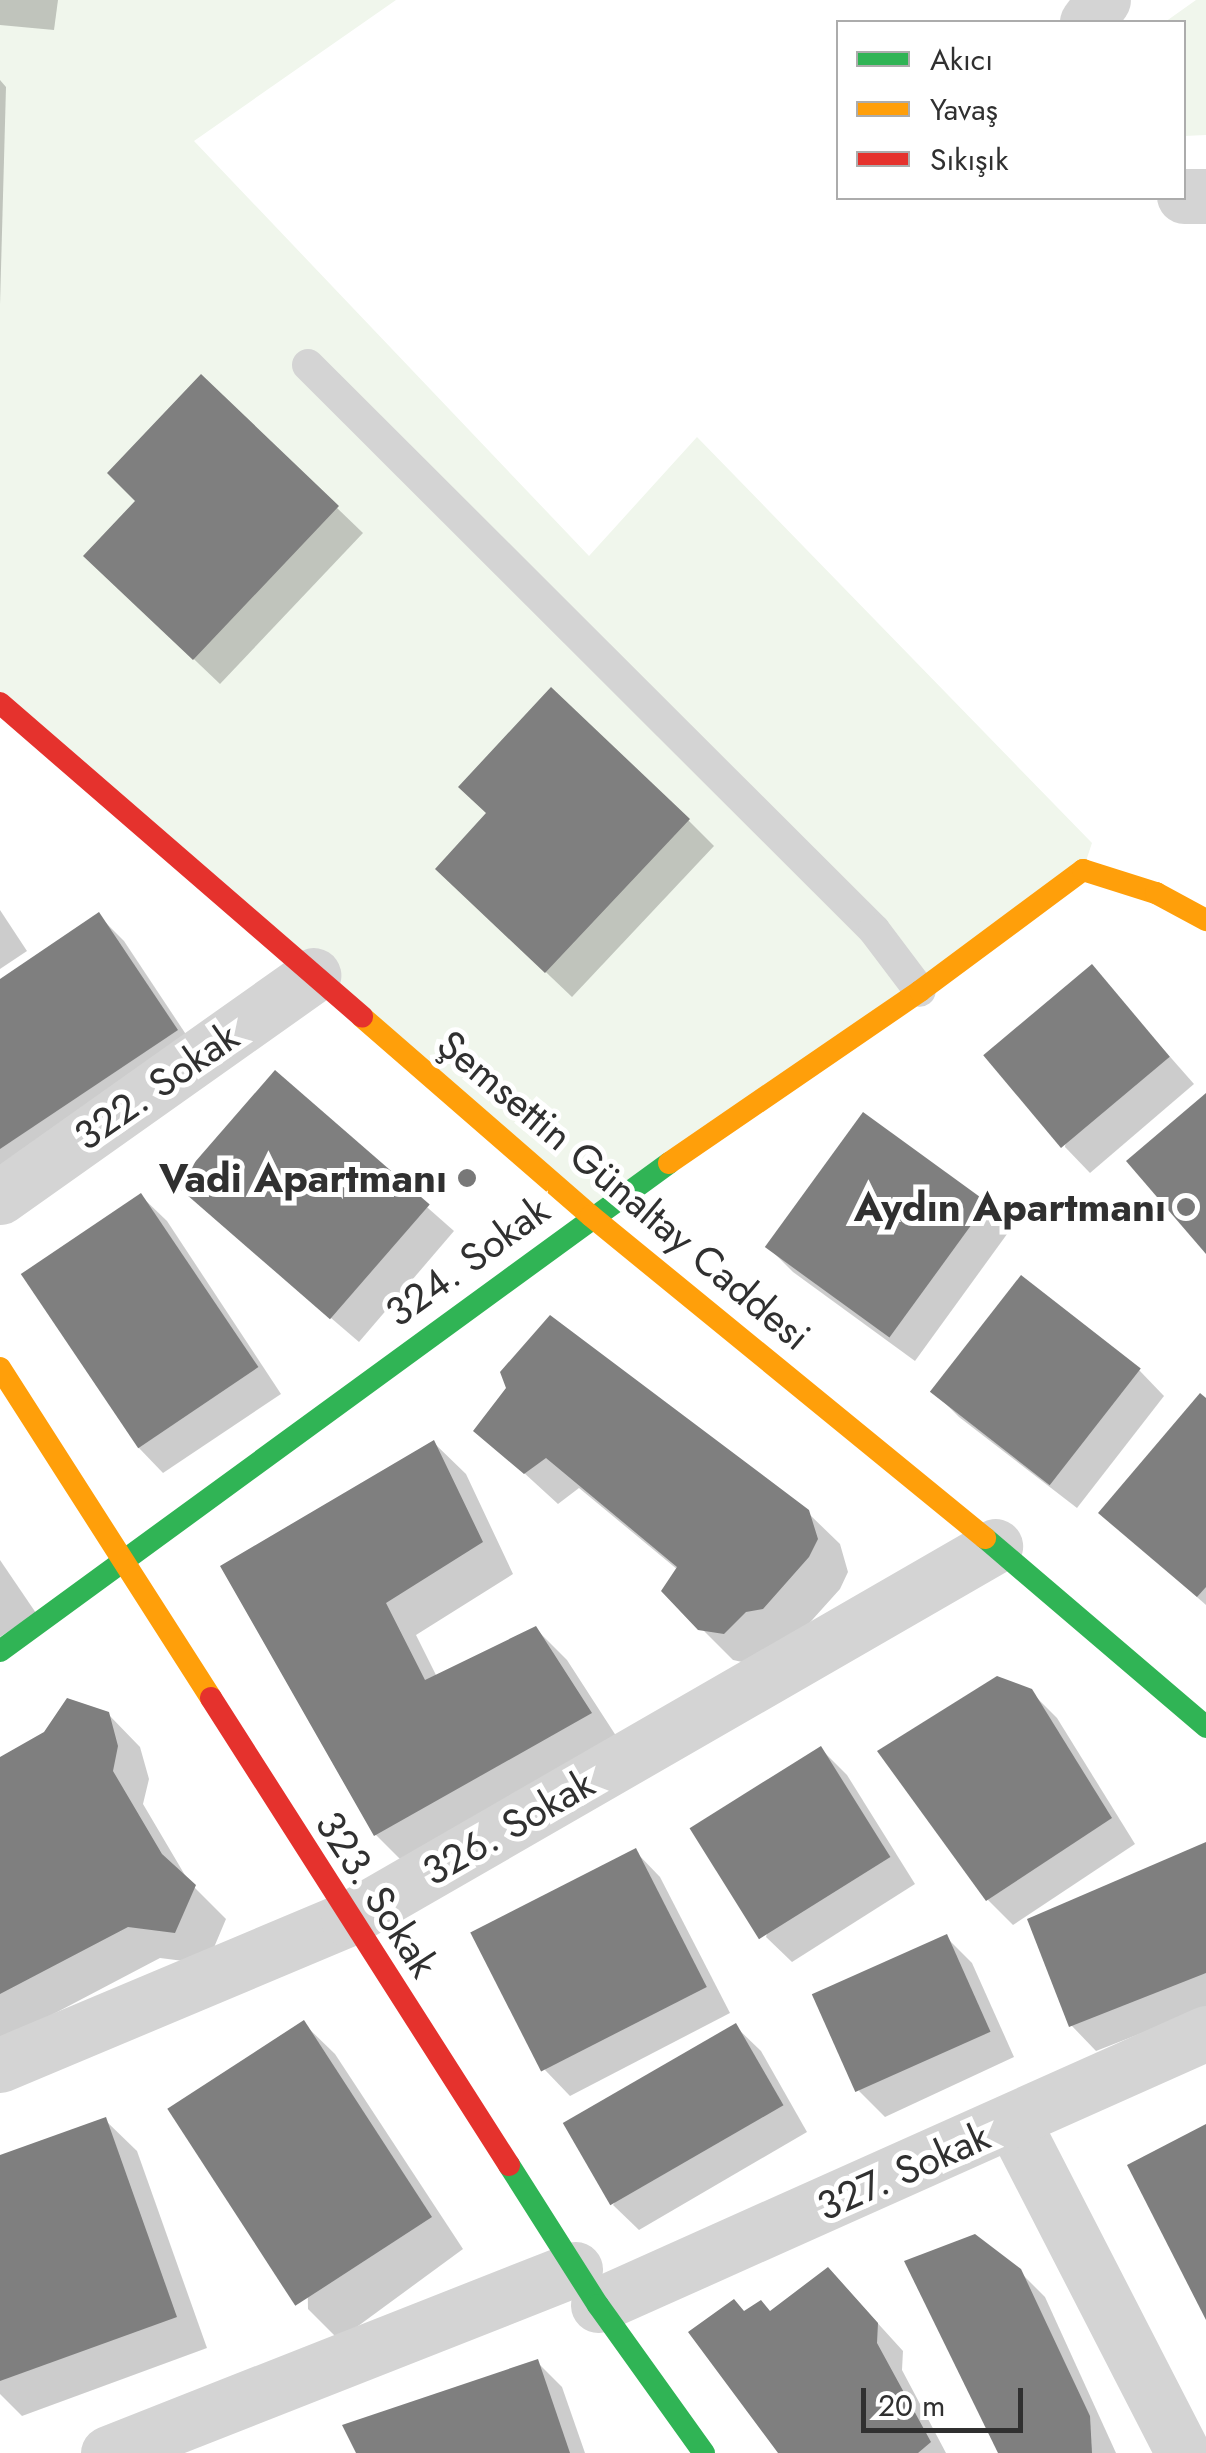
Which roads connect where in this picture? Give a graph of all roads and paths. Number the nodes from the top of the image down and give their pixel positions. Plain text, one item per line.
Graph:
1 (1104, 0) edge
2 (1089, 20) edge
3 (308, 366) dead end
4 (0, 704) edge
5 (1206, 920) edge
6 (313, 975) junction
7 (920, 991) junction
8 (0, 1197) edge
9 (591, 1216) junction
10 (0, 1368) edge
11 (995, 1546) junction
12 (121, 1563) junction
13 (0, 1651) edge
14 (1206, 1726) edge
15 (348, 1919) junction
16 (1206, 2033) edge
17 (0, 2065) edge
18 (1013, 2122) junction
19 (587, 2287) junction
20 (108, 2453) edge
21 (704, 2453) edge
22 (1184, 2453) edge

1 - 2 street
3 - 7 lane
4 - 6 street, Şemsettin Günaltay Caddesi
5 - 7 street, 324. Sokak
6 - 8 street, 322. Sokak
6 - 9 street, Şemsettin Günaltay Caddesi
7 - 9 street, 324. Sokak
9 - 11 street, Şemsettin Günaltay Caddesi
9 - 12 street, 324. Sokak
10 - 12 street, 323. Sokak
11 - 14 street, Şemsettin Günaltay Caddesi
11 - 15 street, 326. Sokak
12 - 13 street, 324. Sokak
12 - 15 street, 323. Sokak
15 - 17 street, 326. Sokak
15 - 19 street, 323. Sokak
16 - 18 street, 327. Sokak
18 - 19 street, 327. Sokak
18 - 22 street
19 - 20 street, 327. Sokak
19 - 21 street, 323. Sokak

